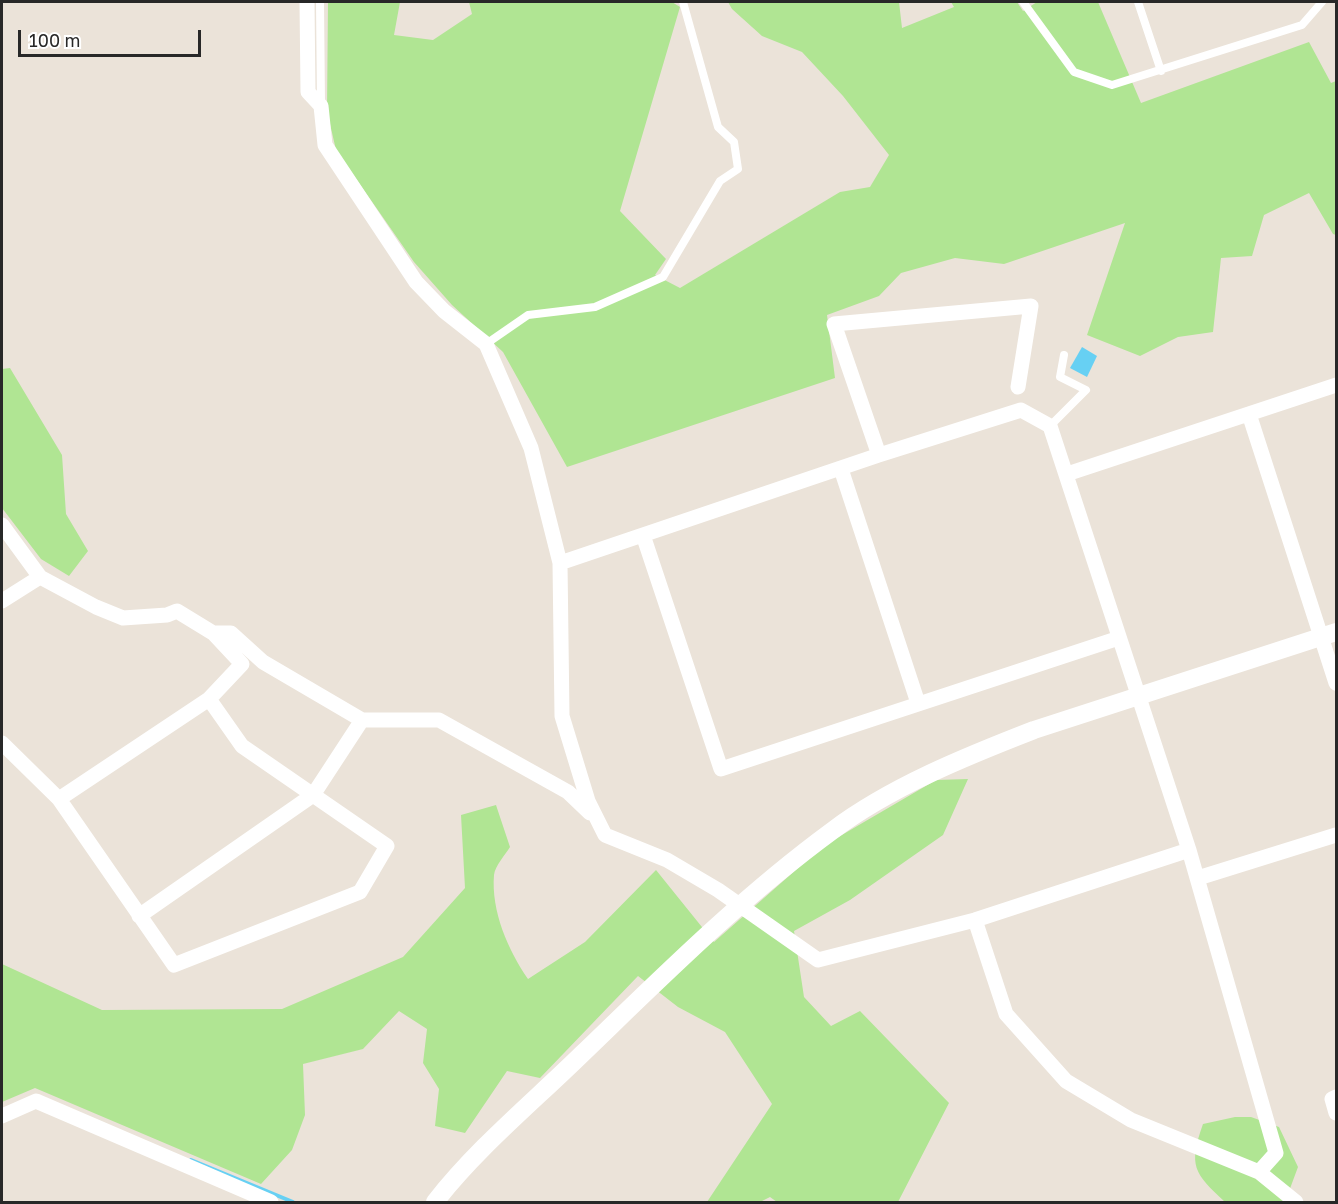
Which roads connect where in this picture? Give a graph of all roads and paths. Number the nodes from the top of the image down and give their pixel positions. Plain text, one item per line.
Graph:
1 (307, 2) edge
2 (320, 2) edge
3 (683, 2) edge
4 (1023, 2) edge
5 (1138, 2) edge
6 (1322, 2) edge
7 (1161, 70) junction
8 (321, 105) junction
9 (486, 344) junction
10 (1064, 355) dead end
11 (1336, 385) edge
12 (1018, 387) dead end
13 (1250, 414) junction
14 (1050, 426) junction
15 (879, 455) junction
16 (841, 469) junction
17 (1067, 474) junction
18 (2, 525) edge
19 (643, 535) junction
20 (560, 563) junction
21 (40, 577) junction
22 (2, 601) edge
23 (213, 633) junction
24 (1328, 634) edge
25 (1119, 638) junction
26 (1336, 683) edge
27 (1138, 696) junction
28 (209, 699) junction
29 (918, 703) junction
30 (362, 720) junction
31 (2, 743) edge
32 (313, 795) junction
33 (59, 799) junction
34 (594, 817) junction
35 (1336, 835) edge
36 (1189, 850) junction
37 (1198, 878) junction
38 (139, 916) junction
39 (975, 920) junction
40 (1336, 1097) edge
41 (1336, 1113) edge
42 (2, 1116) edge
43 (1259, 1172) junction
44 (263, 1201) edge
45 (435, 1203) edge
46 (1296, 1203) edge

1 - 8 street
2 - 8 lane
3 - 9 lane
4 - 7 lane
5 - 7 lane
6 - 7 lane
8 - 9 street
9 - 20 street
10 - 14 lane
11 - 13 street
12 - 15 street
13 - 17 street
13 - 24 street
14 - 15 street
14 - 17 street
15 - 16 street
16 - 19 street
16 - 29 street
17 - 25 street
18 - 21 street
19 - 20 street
19 - 29 street
20 - 34 street
21 - 22 street
21 - 23 street
23 - 28 street
23 - 30 street
24 - 26 street
24 - 27 street
25 - 27 street
25 - 29 street
27 - 36 street
27 - 45 street
28 - 32 street
28 - 33 street
30 - 32 street
30 - 34 street
31 - 33 street
32 - 38 street
32 - 38 street
33 - 38 street
34 - 39 street
35 - 37 street
36 - 37 street
36 - 39 street
37 - 43 street
39 - 43 street
40 - 41 street
42 - 44 street
43 - 46 street

